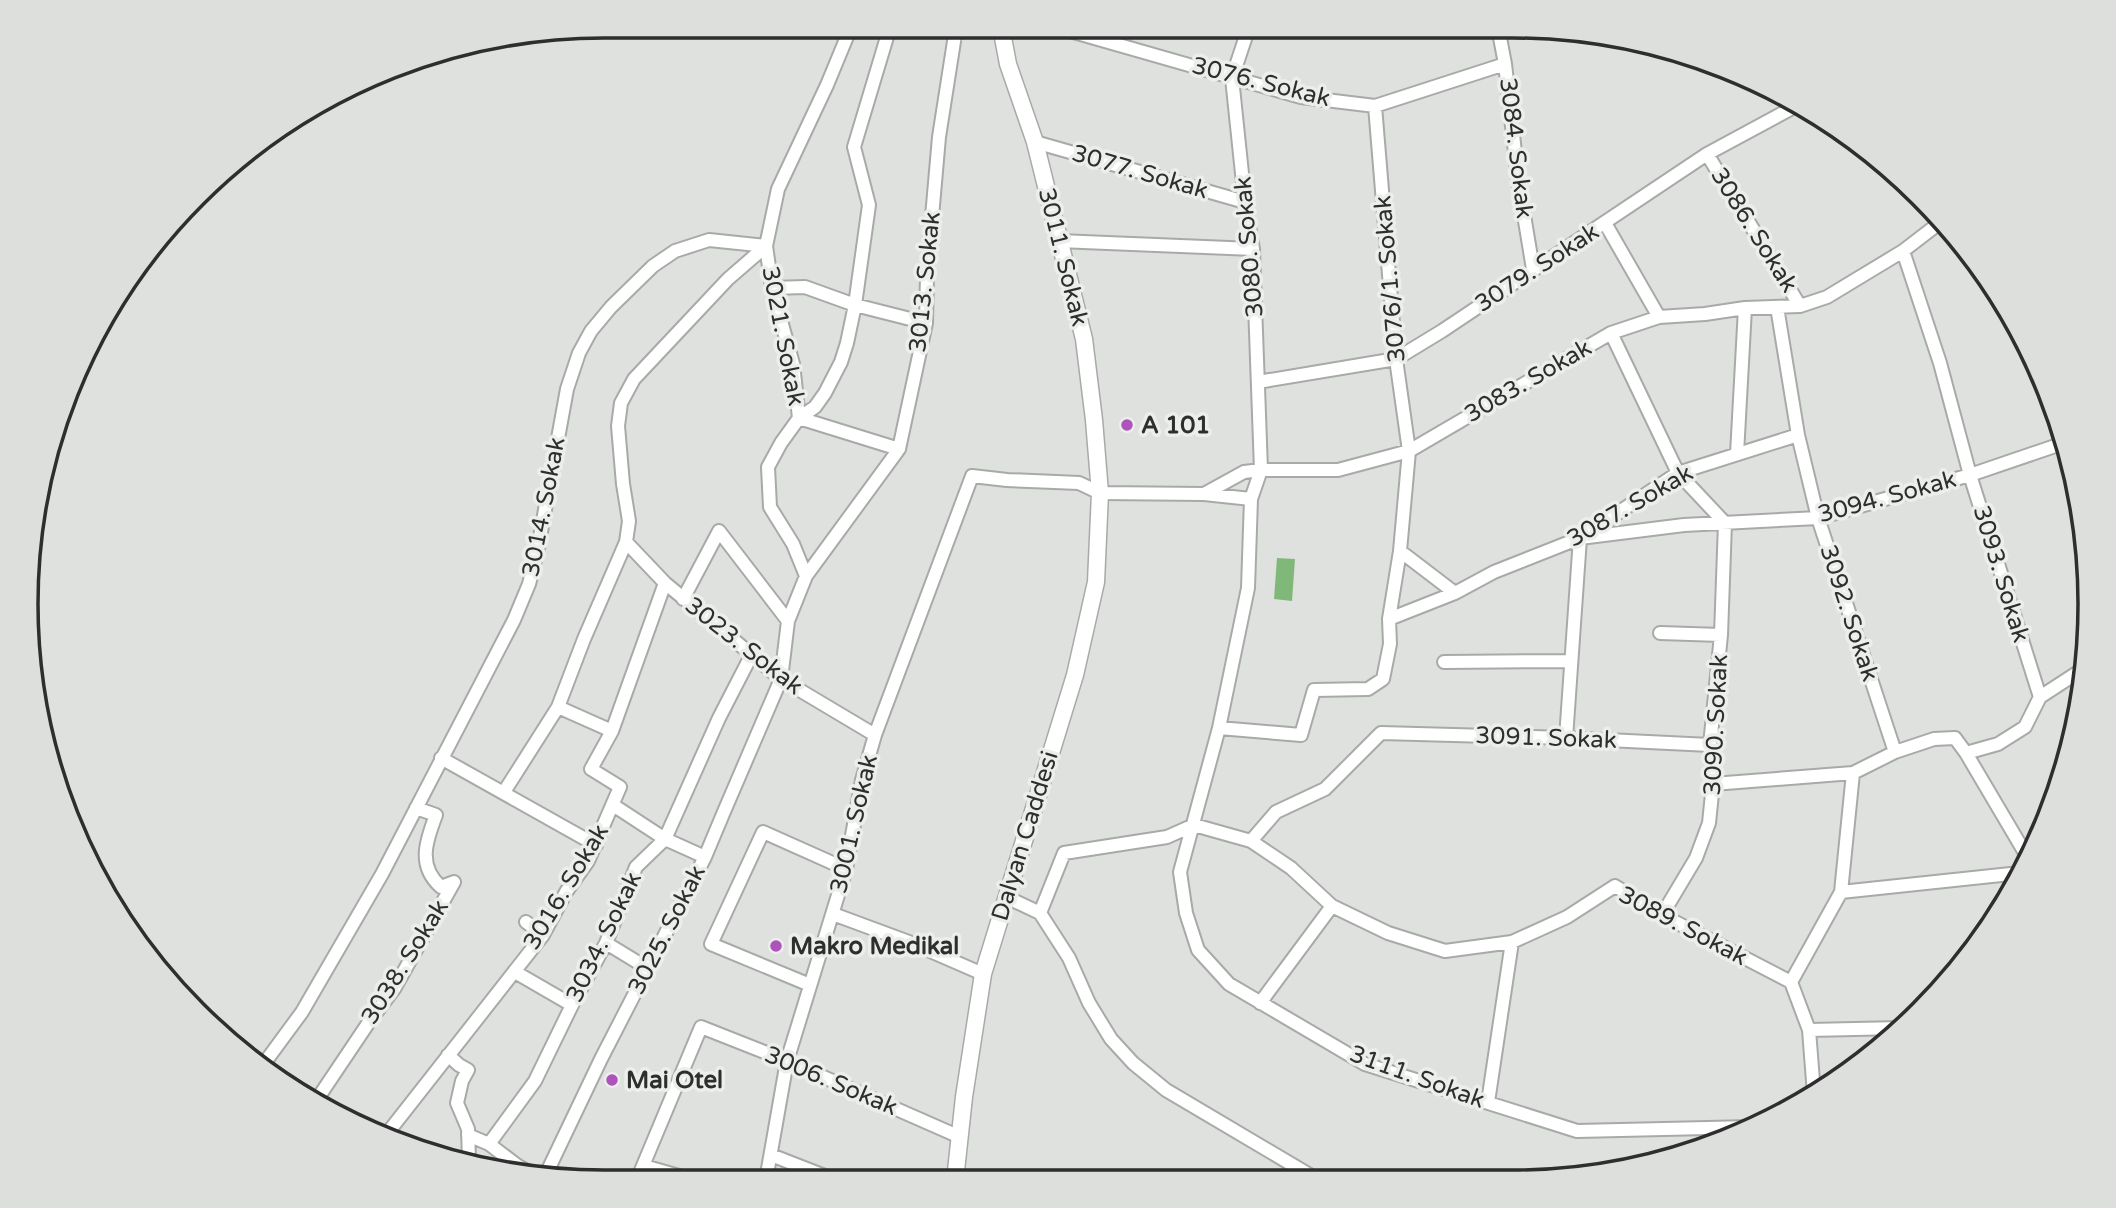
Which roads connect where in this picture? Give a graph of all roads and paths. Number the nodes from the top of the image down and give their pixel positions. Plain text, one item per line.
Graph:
1 (846, 38) edge
2 (887, 38) edge
3 (956, 38) edge
4 (1003, 38) edge
5 (1094, 38) edge
6 (1245, 38) edge
7 (1500, 38) edge
8 (1505, 64) junction
9 (1232, 78) junction
10 (1375, 106) junction
11 (1788, 110) edge
12 (1035, 142) junction
13 (1707, 154) junction
14 (1245, 202) junction
15 (1605, 223) junction
16 (1934, 227) edge
17 (1059, 241) junction
18 (766, 246) junction
19 (1253, 249) junction
20 (1902, 251) junction
21 (1534, 269) junction
22 (772, 288) junction
23 (855, 305) junction
24 (1801, 306) junction
25 (1777, 307) junction
26 (1745, 308) junction
27 (1659, 317) junction
28 (926, 323) junction
29 (1611, 333) junction
30 (1396, 359) junction
31 (1258, 382) junction
32 (799, 418) junction
33 (1798, 435) junction
34 (2054, 446) edge
35 (899, 449) junction
36 (1409, 451) junction
37 (1737, 454) junction
38 (1261, 470) junction
39 (1678, 472) junction
40 (1970, 475) junction
41 (972, 476) joint
42 (1100, 493) junction
43 (1204, 494) junction
44 (1251, 499) junction
45 (1818, 519) junction
46 (1725, 523) junction
47 (1580, 538) junction
48 (625, 542) junction
49 (1400, 551) junction
50 (806, 576) junction
51 (664, 583) junction
52 (1455, 593) junction
53 (683, 599) junction
54 (1389, 619) junction
55 (788, 621) junction
56 (1660, 633) dead end
57 (1721, 635) junction
58 (752, 654) junction
59 (1444, 662) dead end
60 (1570, 662) junction
61 (2073, 675) edge
62 (781, 680) junction
63 (2040, 697) junction
64 (558, 707) junction
65 (1219, 729) junction
66 (612, 731) junction
67 (875, 735) junction
68 (1566, 738) junction
69 (1710, 745) junction
70 (1895, 752) junction
71 (1966, 753) junction
72 (441, 758) junction
73 (1853, 773) junction
74 (1713, 784) junction
75 (505, 792) junction
76 (613, 805) junction
77 (416, 808) junction
78 (1194, 825) junction
79 (665, 839) junction
80 (1251, 841) junction
81 (596, 845) junction
82 (2022, 848) edge
83 (705, 857) junction
84 (846, 869) junction
85 (2009, 874) edge
86 (1841, 892) junction
87 (1006, 897) junction
88 (1332, 906) junction
89 (1040, 913) junction
90 (833, 914) junction
91 (1662, 915) junction
92 (526, 922) dead end
93 (542, 935) junction
94 (1512, 942) junction
95 (606, 943) junction
96 (647, 968) junction
97 (514, 972) junction
98 (983, 974) junction
99 (1791, 982) junction
100 (810, 985) junction
101 (1260, 1003) junction
102 (572, 1005) junction
103 (1886, 1028) edge
104 (1810, 1030) junction
105 (448, 1055) junction
106 (268, 1058) edge
107 (787, 1061) junction
108 (1813, 1082) edge
109 (321, 1094) edge
110 (1488, 1102) junction
111 (392, 1127) edge
112 (1724, 1128) edge
113 (468, 1135) junction
114 (960, 1137) junction
115 (489, 1144) junction
116 (469, 1153) edge
117 (771, 1155) junction
118 (513, 1162) edge
119 (644, 1166) junction
120 (550, 1167) edge
121 (642, 1170) edge
122 (657, 1170) edge
123 (768, 1170) edge
124 (808, 1170) edge
125 (956, 1170) edge
126 (1300, 1170) edge

1 - 18 street
2 - 23 street
3 - 28 street, 3013. Sokak
4 - 12 street, 3011. Sokak
5 - 9 street, 3076. Sokak
6 - 9 street, 3080. Sokak
7 - 8 street, 3084. Sokak
8 - 10 street, 3076. Sokak
8 - 21 street, 3084. Sokak
9 - 10 street, 3076. Sokak
9 - 14 street, 3080. Sokak
10 - 30 street, 3076/1. Sokak
11 - 13 street, 3079. Sokak
12 - 14 street, 3077. Sokak
12 - 17 street, 3011. Sokak
13 - 15 street, 3079. Sokak
13 - 24 street, 3086. Sokak
14 - 19 street, 3080. Sokak
15 - 21 street, 3079. Sokak
15 - 27 street
16 - 20 street, 3083. Sokak
17 - 19 street
17 - 42 street, 3011. Sokak
18 - 22 street, 3021. Sokak
18 - 48 street
18 - 72 street, 3014. Sokak
19 - 31 street, 3080. Sokak
20 - 24 street, 3083. Sokak
20 - 40 street, 3093. Sokak
21 - 30 street, 3079. Sokak
22 - 23 street
22 - 32 street, 3021. Sokak
23 - 28 street
23 - 32 street
24 - 25 street, 3083. Sokak
25 - 26 street, 3083. Sokak
25 - 33 street, 3092. Sokak
26 - 27 street, 3083. Sokak
26 - 37 street
27 - 29 street, 3083. Sokak
28 - 35 street, 3013. Sokak
29 - 36 street, 3083. Sokak
29 - 39 street
30 - 31 street, 3079. Sokak
30 - 36 street, 3076/1. Sokak
31 - 38 street, 3080. Sokak
32 - 35 street
32 - 50 street, 3021. Sokak
33 - 37 street, 3087. Sokak
33 - 45 street, 3092. Sokak
34 - 40 street, 3094. Sokak
35 - 50 street, 3013. Sokak
36 - 38 street, 3083. Sokak
36 - 49 street, 3076/1. Sokak
37 - 39 street, 3087. Sokak
38 - 43 street, 3083. Sokak
38 - 44 street
39 - 46 street
39 - 47 street, 3087. Sokak
40 - 45 street, 3094. Sokak
40 - 63 street, 3093. Sokak
41 - 42 street, 3083. Sokak
41 - 67 street, 3001. Sokak
42 - 43 street, 3083. Sokak
42 - 87 street, Dalyan Caddesi
43 - 44 street
44 - 65 street
45 - 46 street, 3094. Sokak
45 - 70 street, 3092. Sokak
46 - 47 street, 3094. Sokak
46 - 57 street, 3090. Sokak
47 - 52 street, 3087. Sokak
47 - 60 street
48 - 51 street, 3023. Sokak
48 - 64 street
49 - 52 street
49 - 54 street, 3076/1. Sokak
50 - 55 street, 3013. Sokak
51 - 53 street, 3023. Sokak
51 - 66 street, 3016. Sokak
52 - 54 street, 3087. Sokak
53 - 55 street
53 - 58 street, 3023. Sokak
54 - 65 street, 3076/1. Sokak
55 - 62 street, 3013. Sokak
56 - 57 street
57 - 69 street, 3090. Sokak
58 - 62 street, 3023. Sokak
58 - 79 street, 3034. Sokak
59 - 60 street
60 - 68 street
61 - 63 street
62 - 67 street, 3023. Sokak
62 - 83 street, 3025. Sokak
63 - 71 street
64 - 66 street
64 - 75 street
65 - 78 street
66 - 76 street, 3016. Sokak
67 - 84 street, 3001. Sokak
68 - 69 street, 3091. Sokak
68 - 80 street, 3091. Sokak
69 - 74 street, 3090. Sokak
70 - 71 street
70 - 73 street
71 - 82 street
72 - 75 street
72 - 77 street, 3014. Sokak
73 - 74 street
73 - 86 street
74 - 91 street, 3090. Sokak
75 - 81 street
76 - 79 street
76 - 81 street, 3016. Sokak
77 - 106 street, 3014. Sokak
77 - 109 street, 3038. Sokak
78 - 80 street, 3089. Sokak
78 - 89 street
78 - 101 street, 3111. Sokak
79 - 83 street
79 - 95 street, 3034. Sokak
80 - 88 street, 3089. Sokak
81 - 93 street, 3016. Sokak
83 - 96 street, 3025. Sokak
84 - 90 street, 3001. Sokak
84 - 100 street
85 - 86 street
86 - 99 street
87 - 89 street
87 - 98 street, Dalyan Caddesi
88 - 94 street, 3089. Sokak
88 - 101 street
89 - 126 street
90 - 98 street
90 - 100 street, 3001. Sokak
91 - 94 street, 3089. Sokak
91 - 99 street, 3089. Sokak
92 - 93 street
93 - 97 street, 3016. Sokak
94 - 110 street
95 - 96 street
95 - 102 street, 3034. Sokak
96 - 120 street, 3025. Sokak
97 - 102 street
97 - 105 street, 3016. Sokak
98 - 114 street, Dalyan Caddesi
99 - 104 street
100 - 107 street, 3001. Sokak
101 - 110 street, 3111. Sokak
102 - 115 street, 3034. Sokak
103 - 104 street
104 - 108 street
105 - 111 street, 3016. Sokak
105 - 113 street
107 - 114 street, 3006. Sokak
107 - 117 street, 3001. Sokak
107 - 119 street, 3006. Sokak
110 - 112 street, 3111. Sokak
113 - 115 street
113 - 116 street
114 - 125 street, Dalyan Caddesi
115 - 118 street
117 - 123 street, 3001. Sokak
117 - 124 street
119 - 121 street
119 - 122 street

